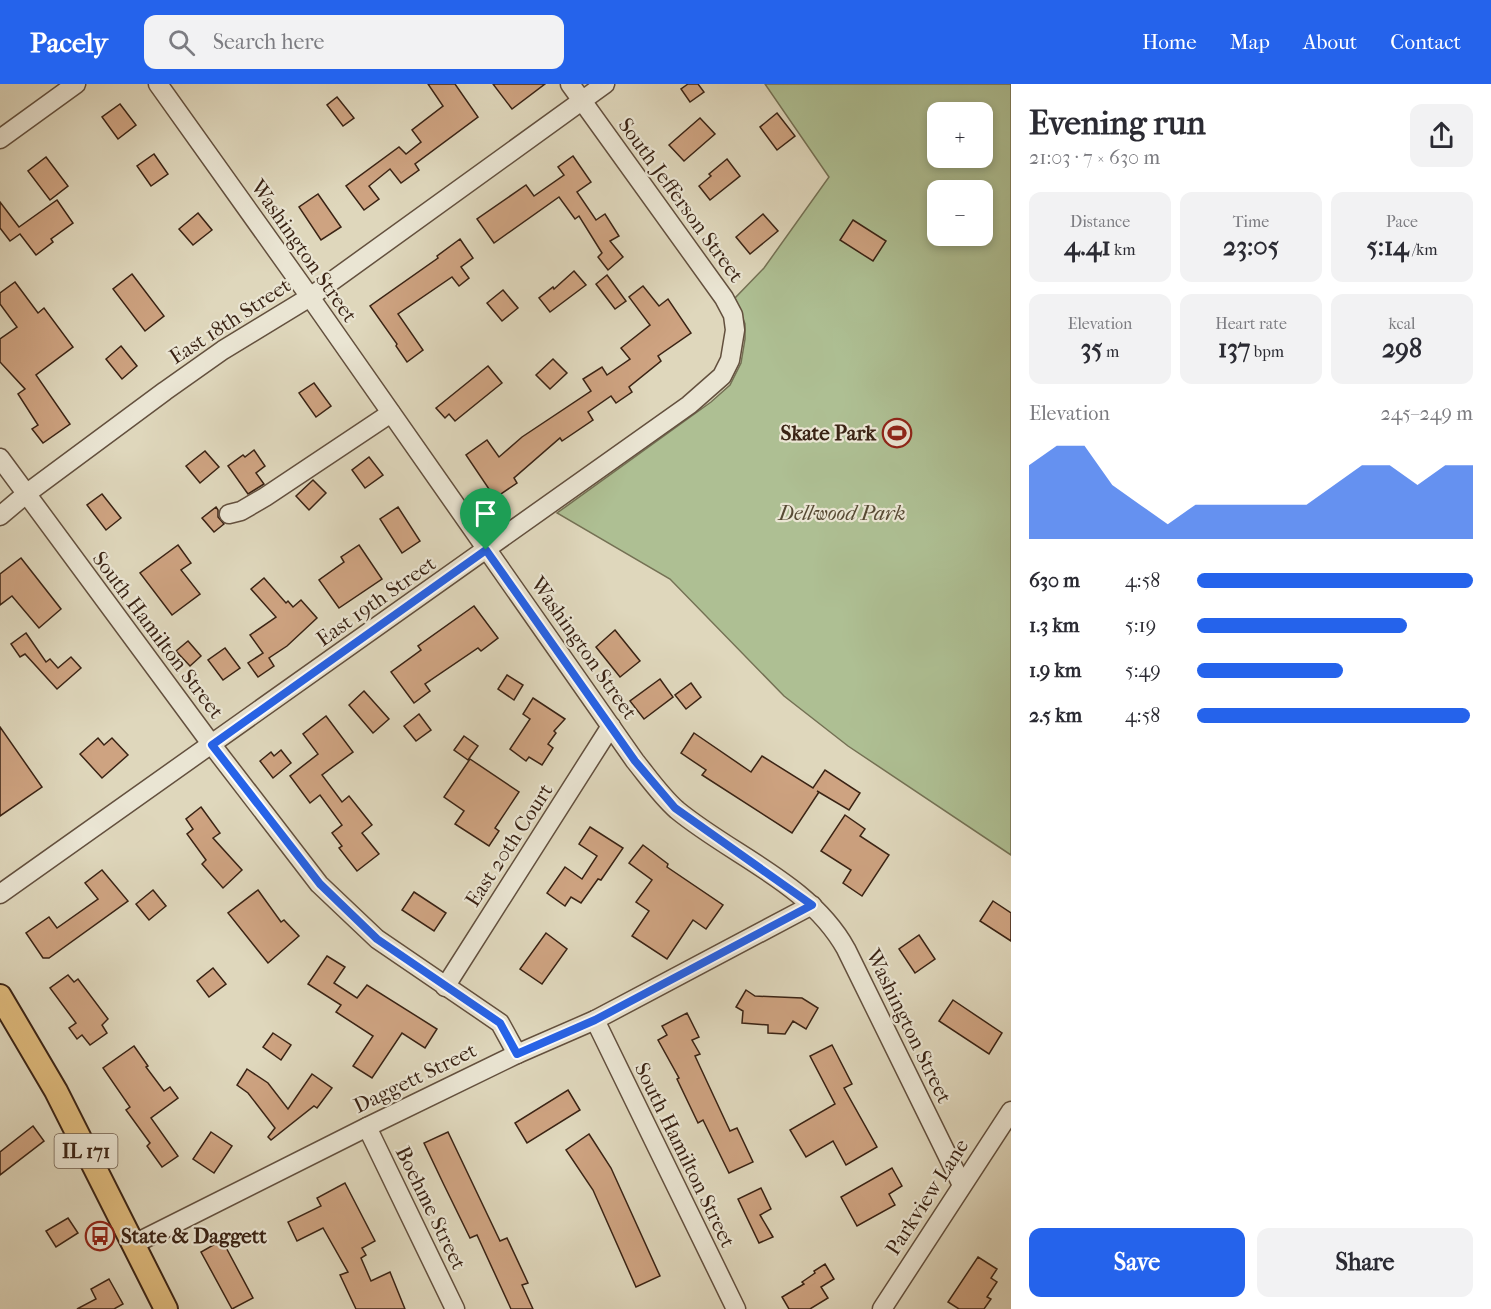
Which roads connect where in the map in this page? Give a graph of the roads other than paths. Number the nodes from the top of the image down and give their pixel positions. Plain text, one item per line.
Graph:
1 (76, 84) edge
2 (158, 84) edge
3 (570, 84) edge
4 (605, 84) edge
5 (581, 101) junction
6 (0, 139) edge
7 (310, 297) junction
8 (733, 315) joint
9 (391, 413) junction
10 (0, 458) edge
11 (26, 494) junction
12 (229, 514) dead end
13 (0, 516) edge
14 (486, 550) junction
15 (611, 726) junction
16 (212, 745) junction
17 (0, 894) edge
18 (812, 905) junction
19 (445, 987) junction
20 (0, 996) edge
21 (595, 1020) junction
22 (517, 1054) junction
23 (1011, 1110) edge
24 (367, 1127) junction
25 (962, 1185) junction
26 (134, 1244) junction
27 (166, 1309) edge
28 (454, 1309) edge
29 (736, 1309) edge
30 (882, 1309) edge

1 - 6 street
2 - 7 street, Washington Street
3 - 5 street, South Jefferson Street
4 - 5 street, East 18th Street
5 - 7 street, East 18th Street
5 - 8 street, South Jefferson Street
7 - 9 street, Washington Street
7 - 11 street, East 18th Street
8 - 14 street, East 19th Street
9 - 12 street
9 - 14 street, Washington Street
10 - 11 street, South Hamilton Street
11 - 13 street, East 18th Street
11 - 16 street, South Hamilton Street
14 - 15 street, Washington Street
14 - 16 street, East 19th Street
15 - 18 street, Washington Street
15 - 19 street, East 20th Court
16 - 17 street, East 19th Street
16 - 19 street, South Hamilton Street
18 - 21 street, Daggett Street
18 - 25 street, Washington Street
19 - 22 street, South Hamilton Street
20 - 26 main road, IL 171
21 - 22 street, Daggett Street
21 - 29 street, South Hamilton Street
22 - 24 street, Daggett Street
23 - 25 street, Parkview Lane
24 - 26 street, Daggett Street
24 - 28 street, Boehme Street
25 - 30 street, Parkview Lane
26 - 27 main road, IL 171

